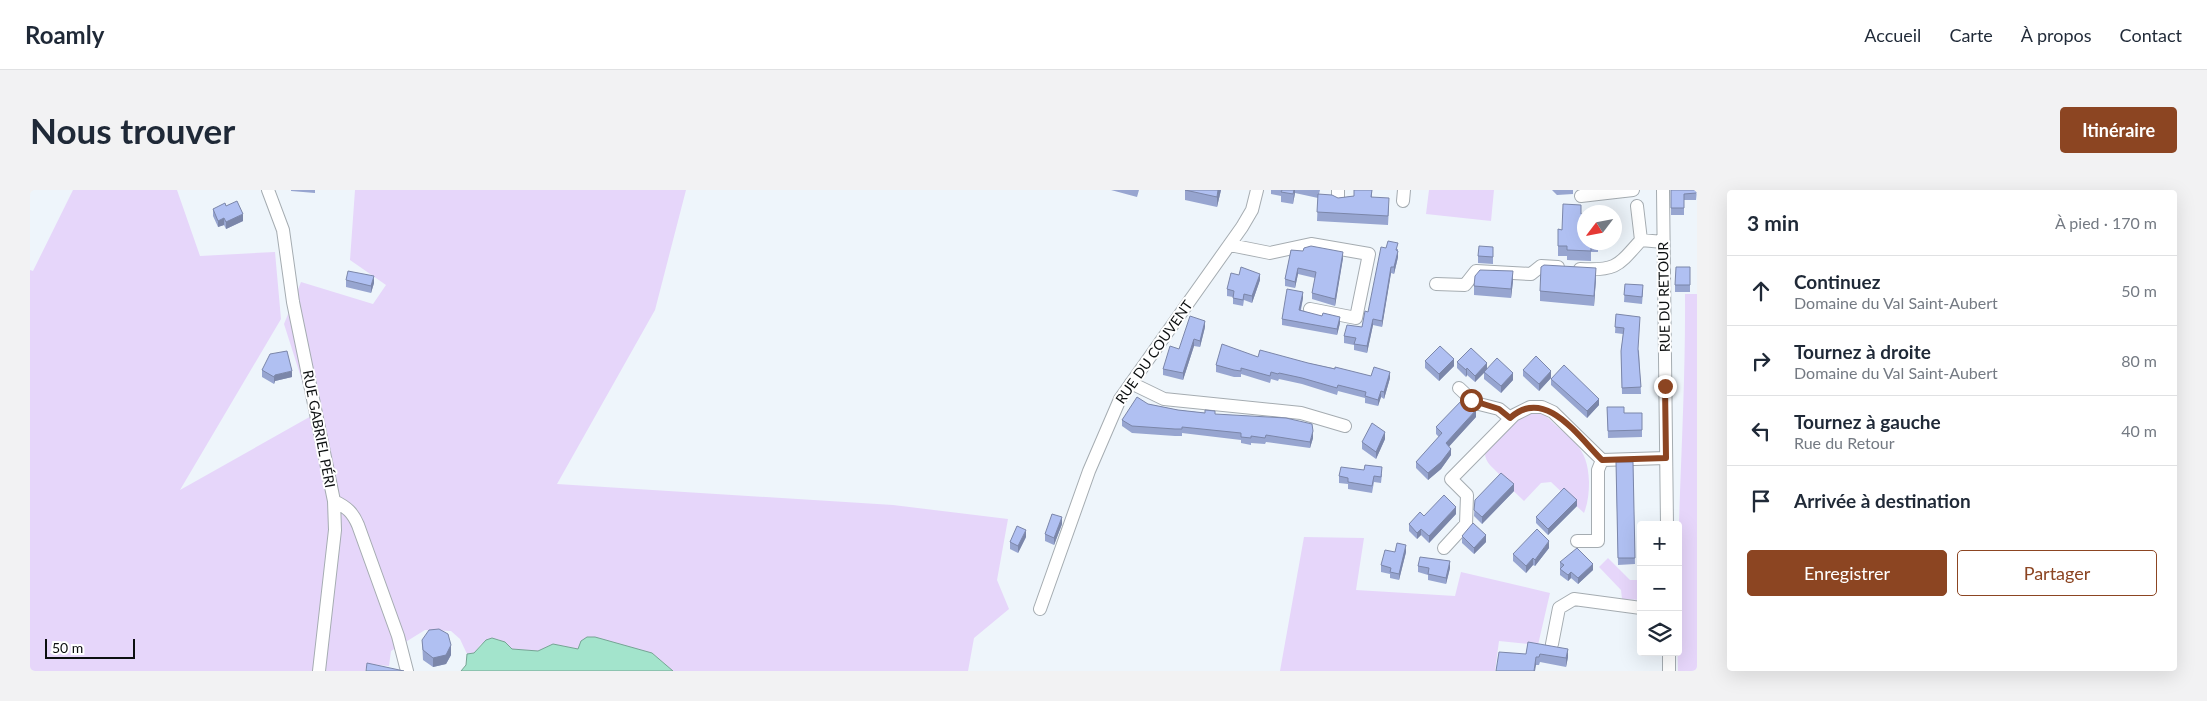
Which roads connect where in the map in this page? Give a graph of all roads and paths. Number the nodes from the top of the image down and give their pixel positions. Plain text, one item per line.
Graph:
1 (268, 190) edge
2 (1257, 190) edge
3 (1633, 190) edge
4 (1663, 190) edge
5 (1598, 192) edge
6 (1581, 196) dead end
7 (1638, 206) dead end
8 (1641, 240) junction
9 (1663, 242) junction
10 (1230, 245) junction
11 (1436, 284) dead end
12 (1310, 309) dead end
13 (1131, 383) junction
14 (1459, 388) dead end
15 (1510, 418) junction
16 (1345, 426) dead end
17 (1666, 458) junction
18 (1602, 460) junction
19 (334, 501) junction
20 (1667, 521) edge
21 (1577, 541) dead end
22 (1444, 548) dead end
23 (1637, 607) edge
24 (1040, 609) dead end
25 (1552, 644) edge
26 (1669, 656) edge
27 (319, 671) edge
28 (407, 671) edge
29 (1669, 671) edge

1 - 19 street, RUE GABRIEL PÉRI
2 - 10 street, RUE DU COUVENT
3 - 5 street
4 - 9 street, RUE DU RETOUR
5 - 6 street
7 - 8 street
8 - 9 street
8 - 11 street
9 - 17 street, RUE DU RETOUR
10 - 12 street
10 - 13 street, RUE DU COUVENT
13 - 16 street
13 - 24 street, RUE DU COUVENT
14 - 15 street
15 - 18 street
15 - 22 street
17 - 18 street
17 - 20 street, RUE DU RETOUR
18 - 21 street
19 - 27 street, RUE GABRIEL PÉRI
19 - 28 street
23 - 25 street
26 - 29 street

